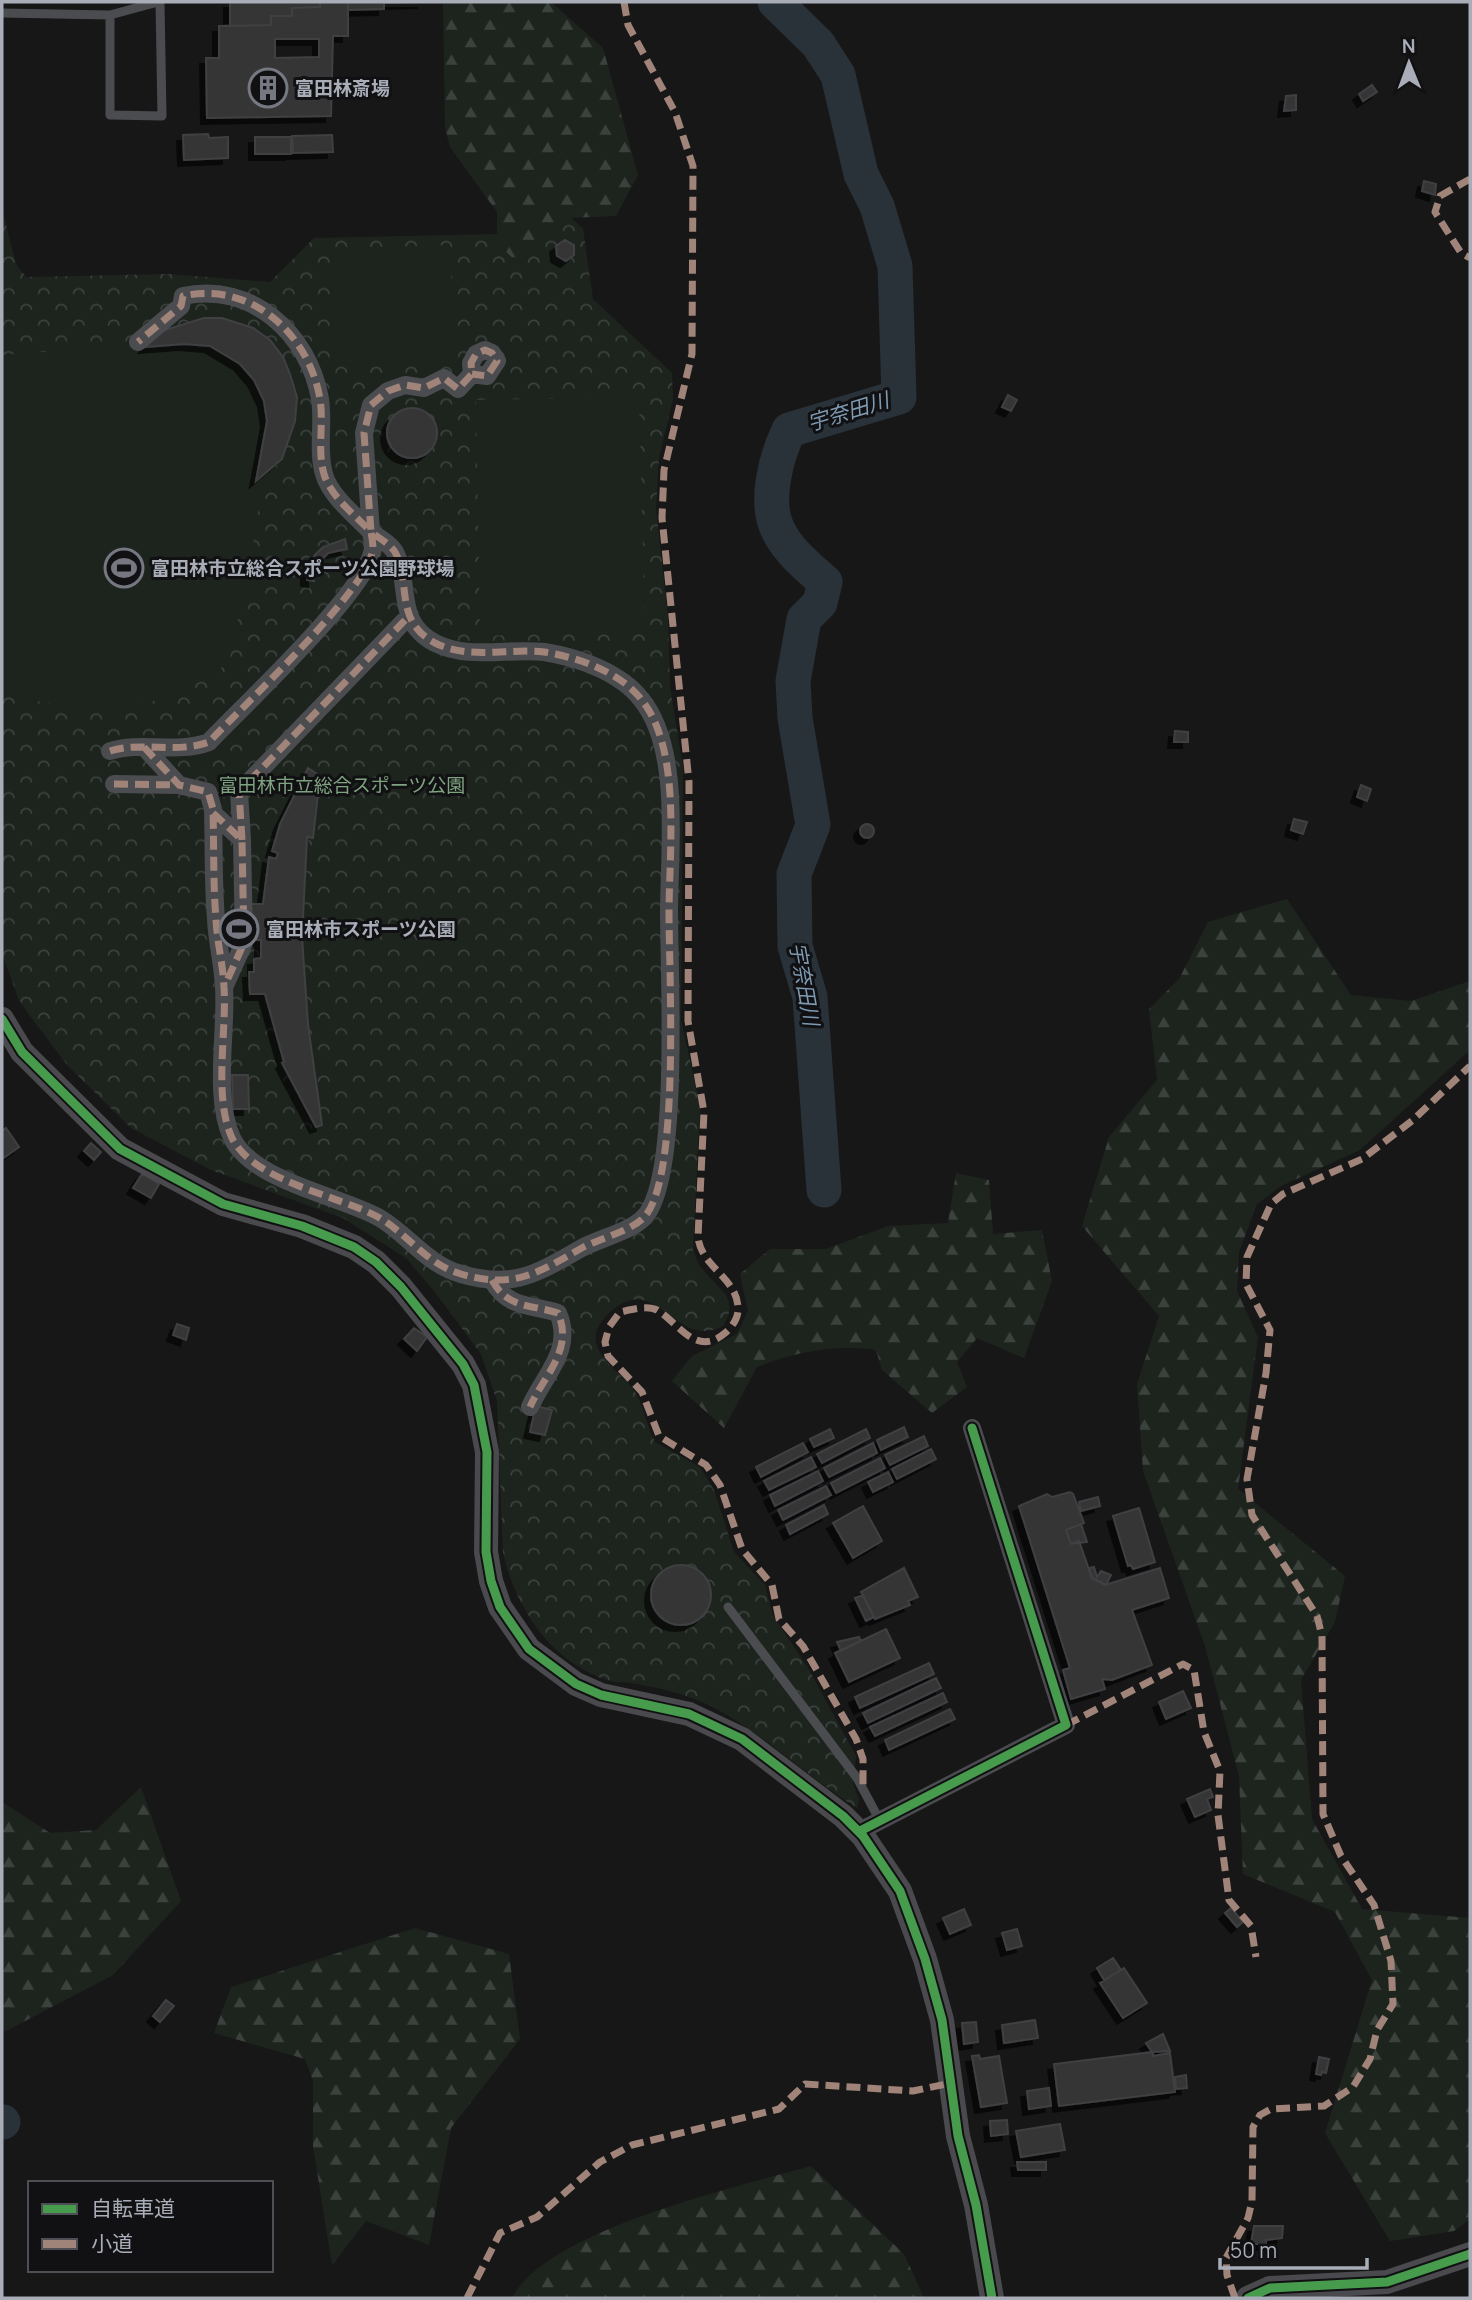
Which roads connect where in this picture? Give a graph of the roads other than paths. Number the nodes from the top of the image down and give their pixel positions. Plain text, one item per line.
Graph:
1 (159, 2) edge
2 (2, 13) edge
3 (110, 15) junction
4 (138, 342) dead end
5 (472, 374) dead end
6 (371, 532) junction
7 (410, 615) junction
8 (144, 747) junction
9 (110, 751) dead end
10 (114, 784) dead end
11 (179, 785) junction
12 (213, 813) junction
13 (242, 840) junction
14 (224, 985) junction
15 (2, 1018) edge
16 (492, 1280) junction
17 (530, 1406) dead end
18 (972, 1428) dead end
19 (728, 1607) dead end
20 (870, 1826) junction
21 (1470, 2254) edge
22 (992, 2298) edge
23 (1248, 2298) edge

1 - 3 lane
1 - 3 lane
2 - 3 lane
4 - 6 street
5 - 6 street
6 - 7 street
6 - 8 street
7 - 13 street
7 - 16 street
8 - 9 street
8 - 11 street
10 - 11 street
11 - 12 street
12 - 13 street
12 - 14 street
13 - 14 street
14 - 16 street
15 - 20 street
16 - 17 street
18 - 20 street
19 - 20 lane
20 - 22 street
21 - 23 street

